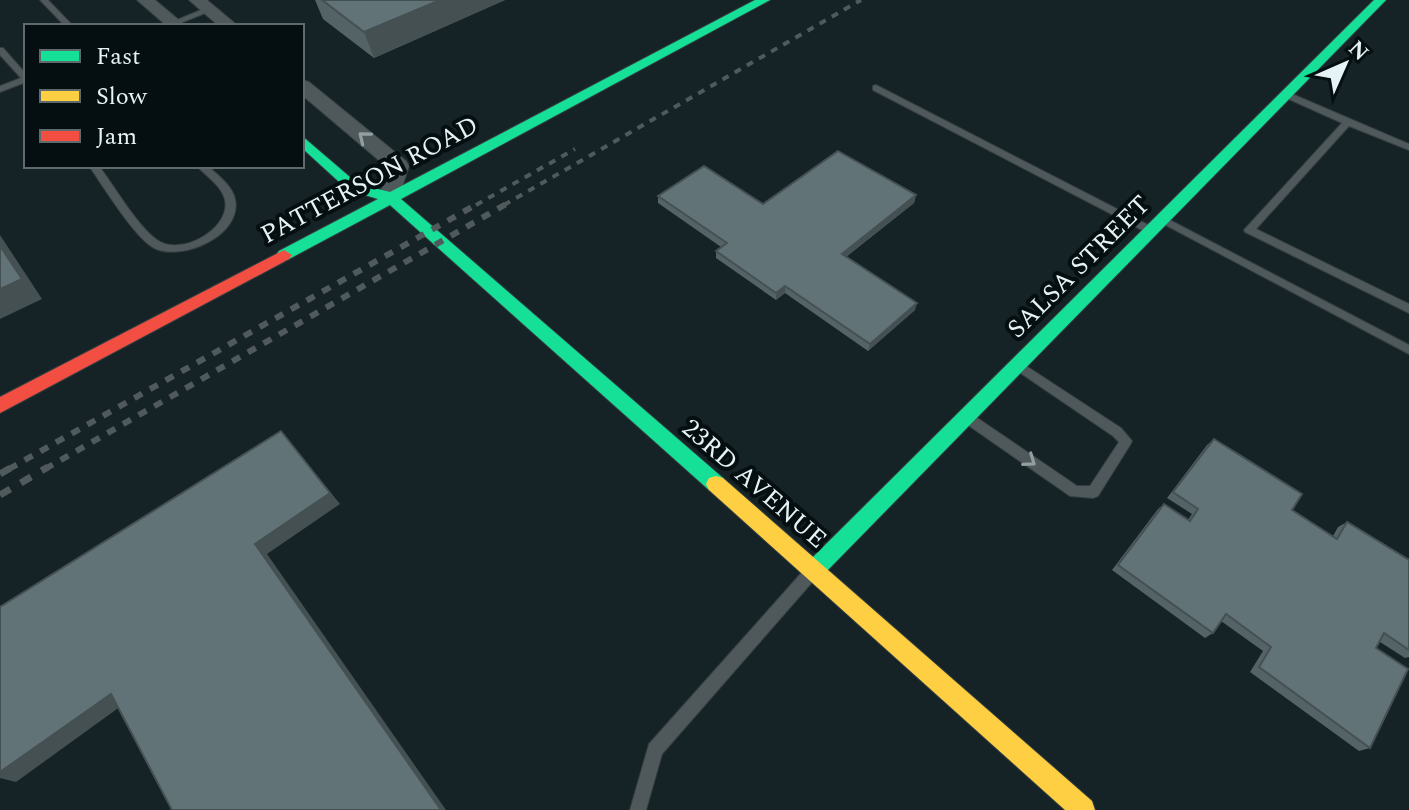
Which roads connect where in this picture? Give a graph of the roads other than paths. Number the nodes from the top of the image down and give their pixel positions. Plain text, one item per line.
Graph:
1 (44, 0) edge
2 (145, 0) edge
3 (764, 0) edge
4 (1380, 0) edge
5 (203, 5) edge
6 (67, 24) edge
7 (171, 24) edge
8 (174, 24) edge
9 (227, 24) edge
10 (0, 50) edge
11 (24, 77) edge
12 (24, 80) edge
13 (304, 88) edge
14 (876, 88) dead end
15 (0, 89) edge
16 (1285, 94) junction
17 (1348, 122) junction
18 (304, 142) edge
19 (1409, 147) edge
20 (96, 168) edge
21 (204, 168) edge
22 (390, 197) junction
23 (1156, 225) junction
24 (1409, 309) edge
25 (1409, 350) edge
26 (1017, 365) junction
27 (0, 406) edge
28 (966, 417) junction
29 (814, 570) junction
30 (638, 810) edge
31 (1083, 810) edge

1 - 6 lane
2 - 7 street
3 - 22 street, PATTERSON ROAD
4 - 16 street, SALSA STREET
5 - 8 lane
5 - 9 street
10 - 11 lane
12 - 15 lane
22 -> 13 street
14 - 23 lane
16 - 17 lane
16 - 23 street, SALSA STREET
17 - 19 lane
17 - 24 lane
18 - 22 street, 23RD AVENUE
20 - 21 lane
22 - 27 street, PATTERSON ROAD
22 - 29 street, 23RD AVENUE
23 - 25 lane
23 - 26 street, SALSA STREET
26 - 28 street, SALSA STREET
28 -> 26 lane
28 - 29 street, SALSA STREET
29 - 30 lane
29 - 31 street, 23RD AVENUE

